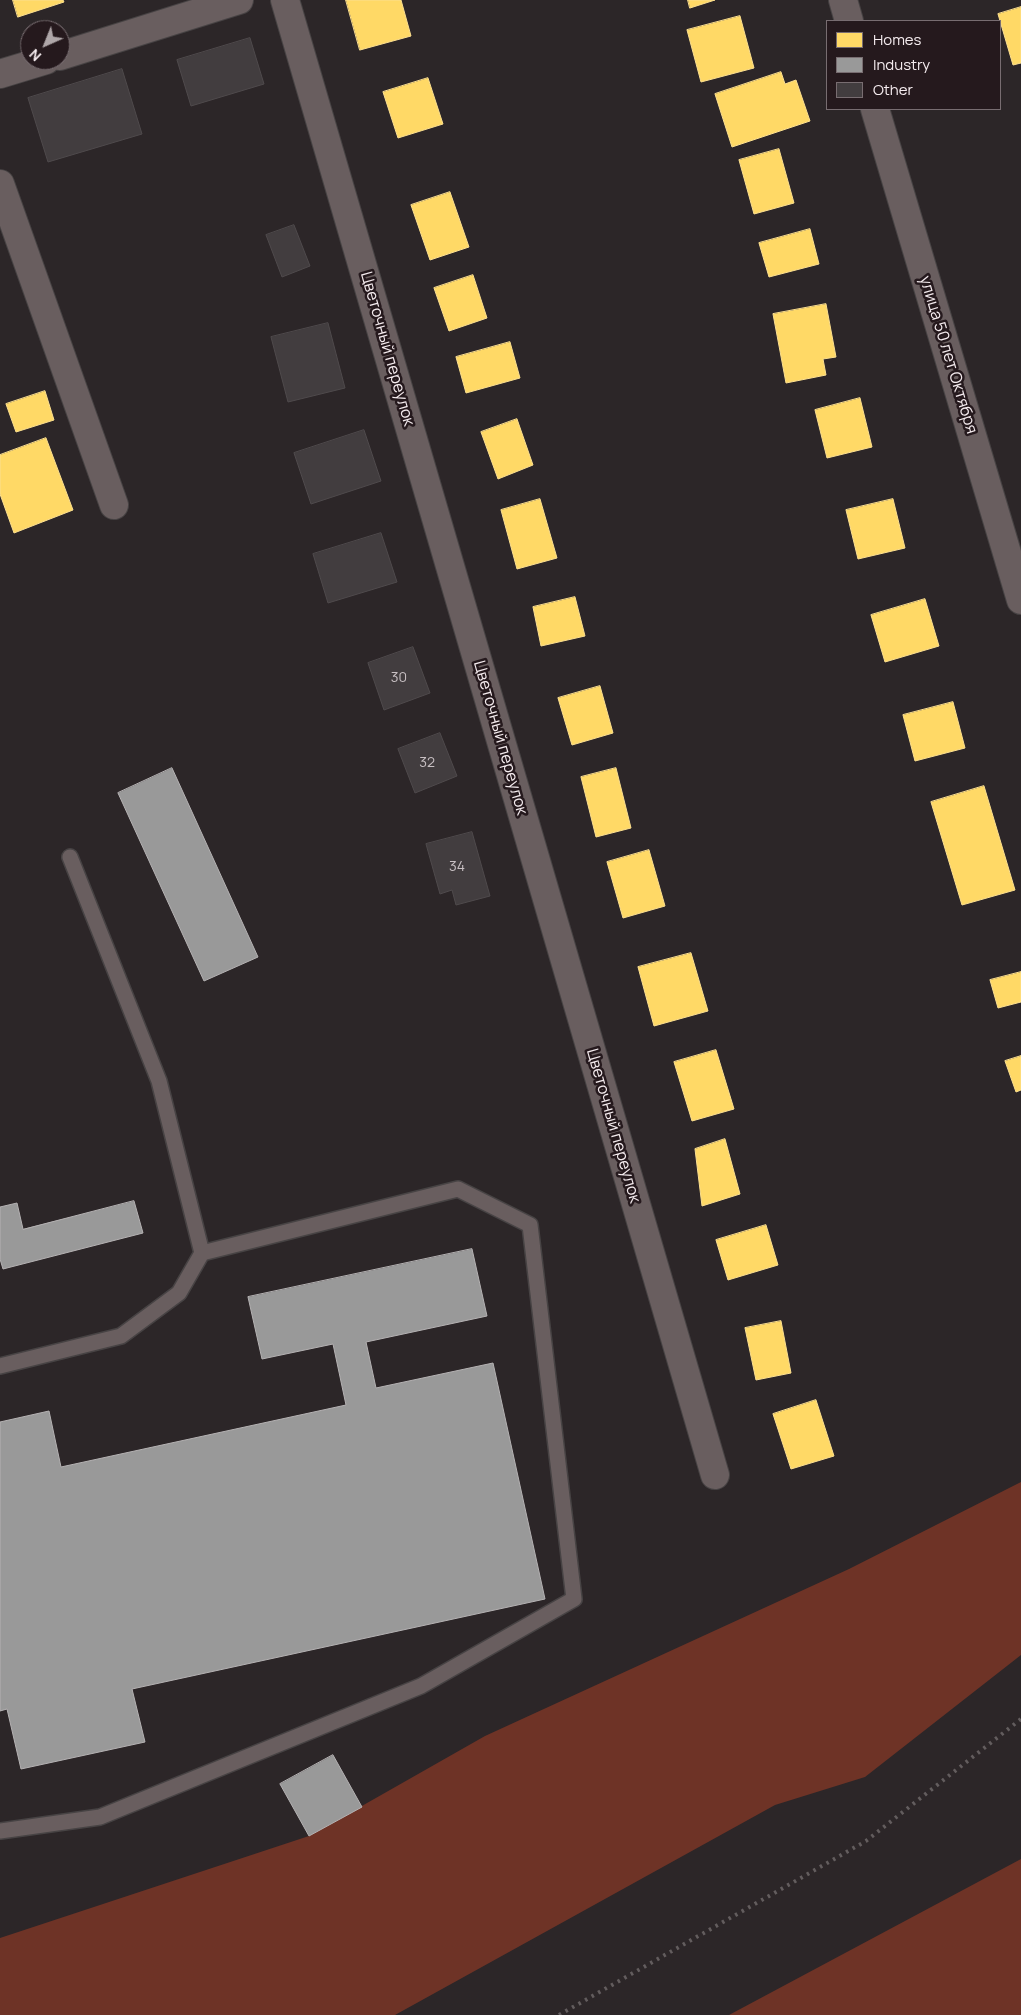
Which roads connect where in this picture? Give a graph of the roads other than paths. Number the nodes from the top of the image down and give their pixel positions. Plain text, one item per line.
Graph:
1 (239, 0) edge
2 (285, 0) edge
3 (843, 0) edge
4 (849, 20) edge
5 (70, 53) edge
6 (20, 68) edge
7 (0, 74) edge
8 (875, 110) edge
9 (0, 184) edge
10 (114, 505) dead end
11 (1021, 600) edge
12 (70, 857) dead end
13 (202, 1253) junction
14 (0, 1366) edge
15 (715, 1475) dead end
16 (0, 1831) edge

1 - 5 street
2 - 15 street, Цветочный переулок
3 - 4 street
6 - 7 street
8 - 11 street, улица 50 лет Октября
9 - 10 street
12 - 13 lane
13 - 14 lane
13 - 16 lane

